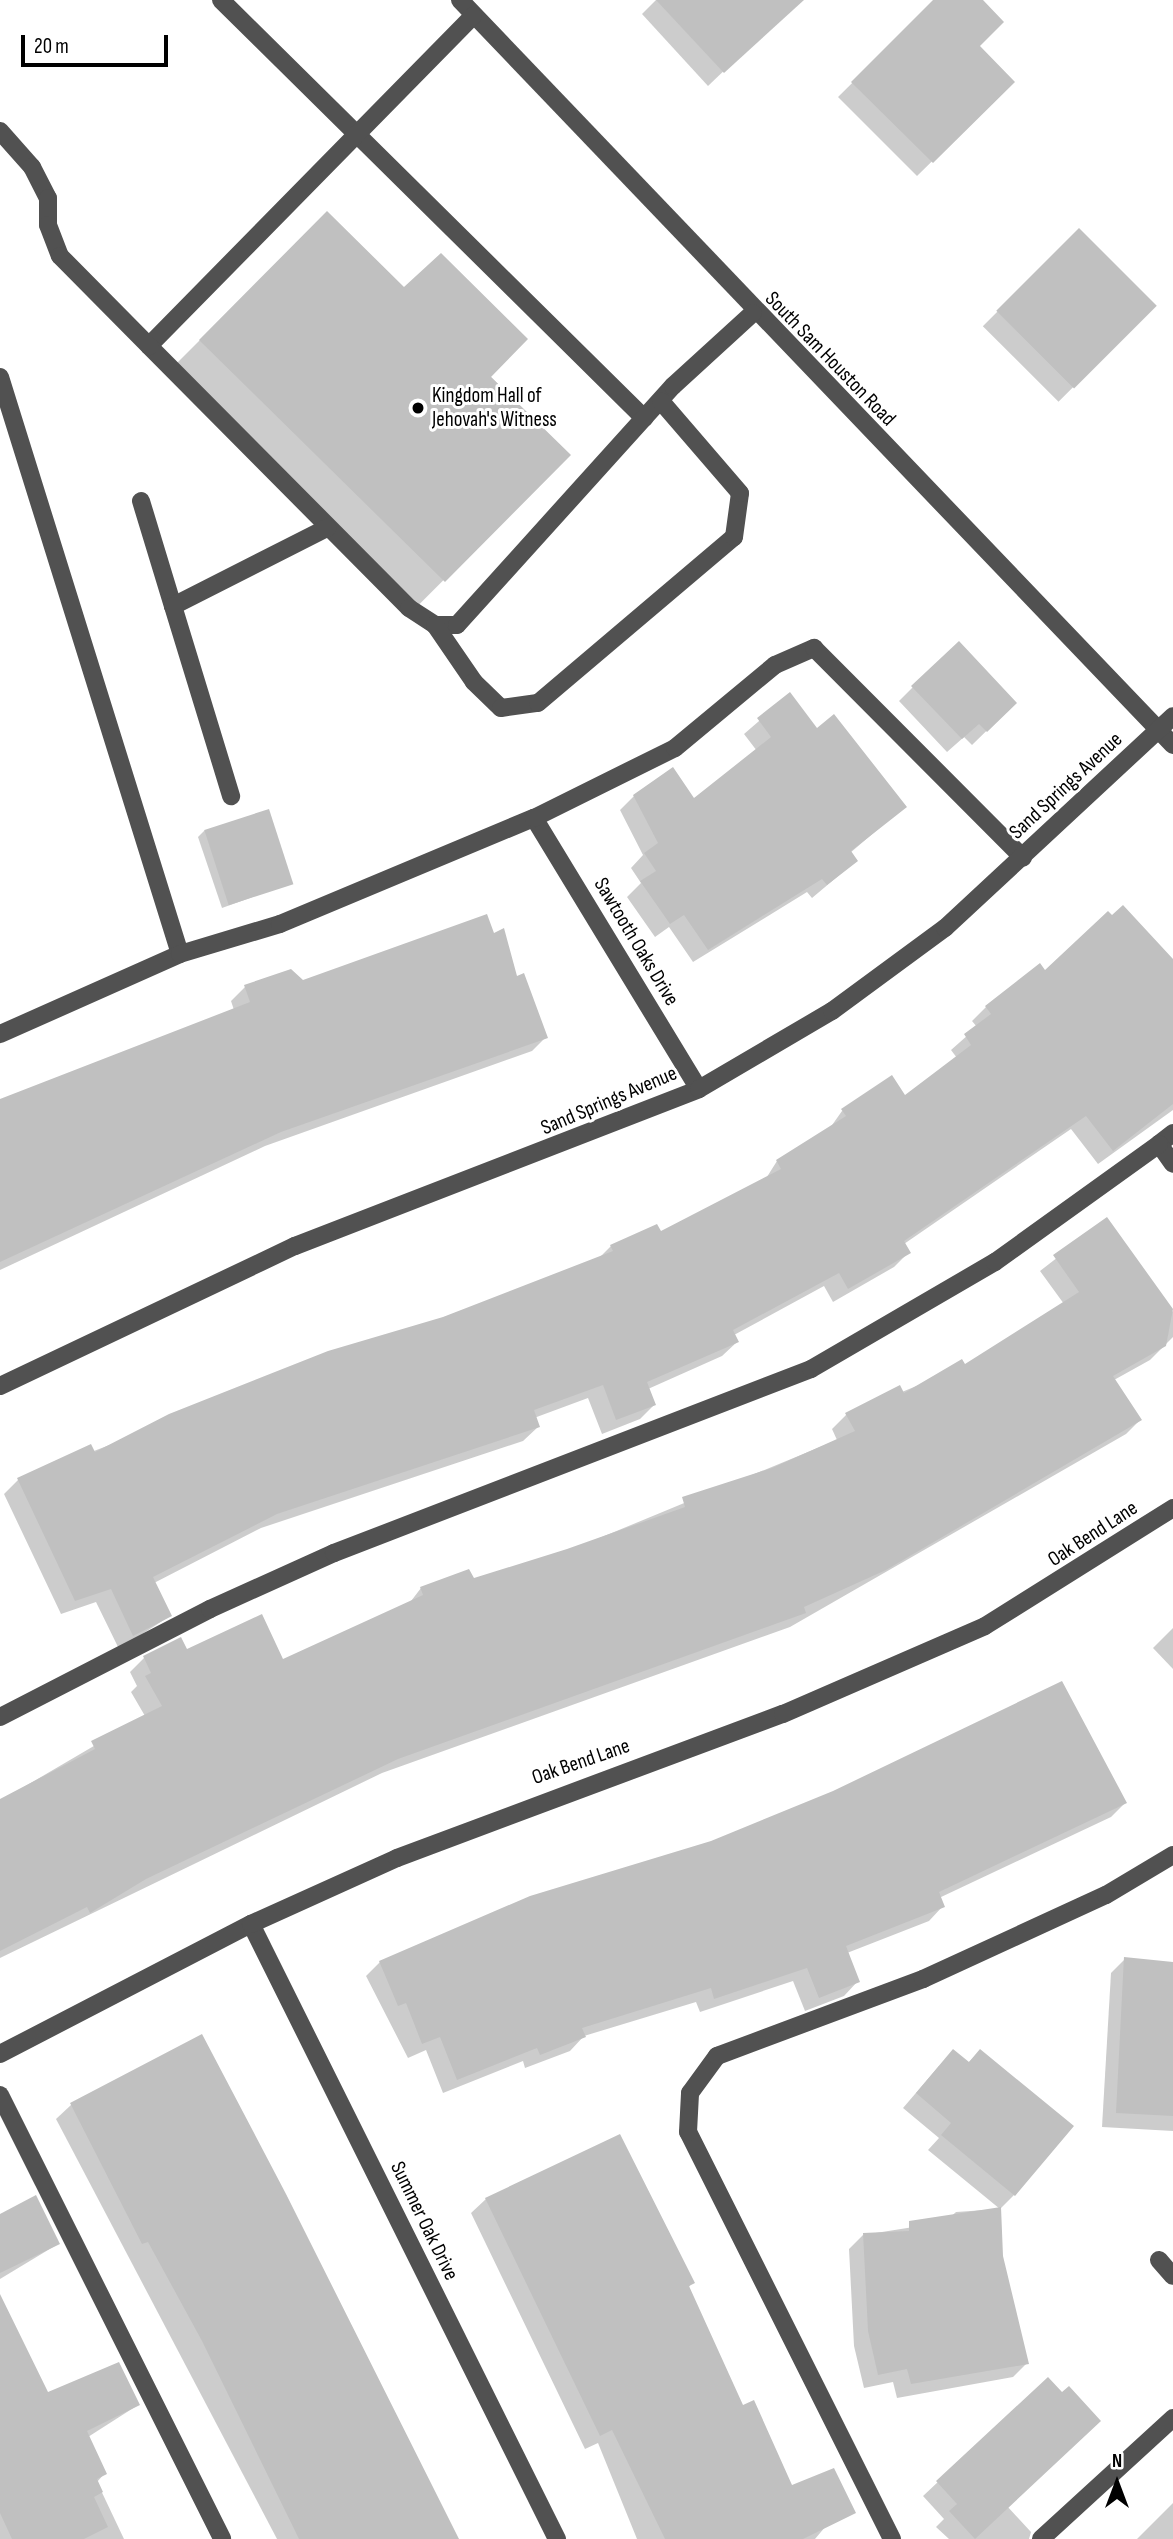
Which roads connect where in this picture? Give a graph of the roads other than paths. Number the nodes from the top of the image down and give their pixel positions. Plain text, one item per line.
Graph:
1 (221, 0) edge
2 (460, 0) edge
3 (473, 16) junction
4 (0, 131) edge
5 (358, 132) junction
6 (753, 313) junction
7 (149, 346) junction
8 (0, 377) edge
9 (661, 401) junction
10 (644, 418) junction
11 (141, 501) dead end
12 (327, 528) junction
13 (173, 606) junction
14 (435, 625) junction
15 (1173, 716) edge
16 (1158, 730) junction
17 (1173, 745) edge
18 (231, 796) dead end
19 (534, 818) junction
20 (1023, 858) junction
21 (180, 954) junction
22 (0, 1034) edge
23 (699, 1089) junction
24 (1166, 1139) edge
25 (1173, 1164) edge
26 (0, 1386) edge
27 (1173, 1508) edge
28 (0, 1717) edge
29 (1173, 1855) edge
30 (251, 1924) junction
31 (0, 2054) edge
32 (0, 2095) edge
33 (1159, 2260) dead end
34 (1173, 2276) edge
35 (1173, 2418) edge
36 (222, 2539) edge
37 (557, 2539) edge
38 (892, 2539) edge
39 (1041, 2539) edge

1 - 5 street
2 - 3 street, South Sam Houston Road
3 - 5 street
3 - 6 street, South Sam Houston Road
4 - 7 street
5 - 7 street
5 - 10 street
6 - 9 street
6 - 16 street, South Sam Houston Road
7 - 12 street
8 - 21 street
9 - 10 street
9 - 14 street
10 - 14 street
11 - 13 street
12 - 13 street
12 - 14 street
13 - 18 street
15 - 16 street, Sand Springs Avenue
16 - 17 street, South Sam Houston Road
16 - 20 street, Sand Springs Avenue
19 - 20 street
19 - 21 street
19 - 23 street, Sawtooth Oaks Drive
20 - 23 street, Sand Springs Avenue
21 - 22 street
23 - 26 street, Sand Springs Avenue
24 - 25 street
24 - 28 street
27 - 30 street, Oak Bend Lane
29 - 38 street
30 - 31 street, Oak Bend Lane
30 - 37 street, Summer Oak Drive
32 - 36 street
33 - 34 street
35 - 39 street

